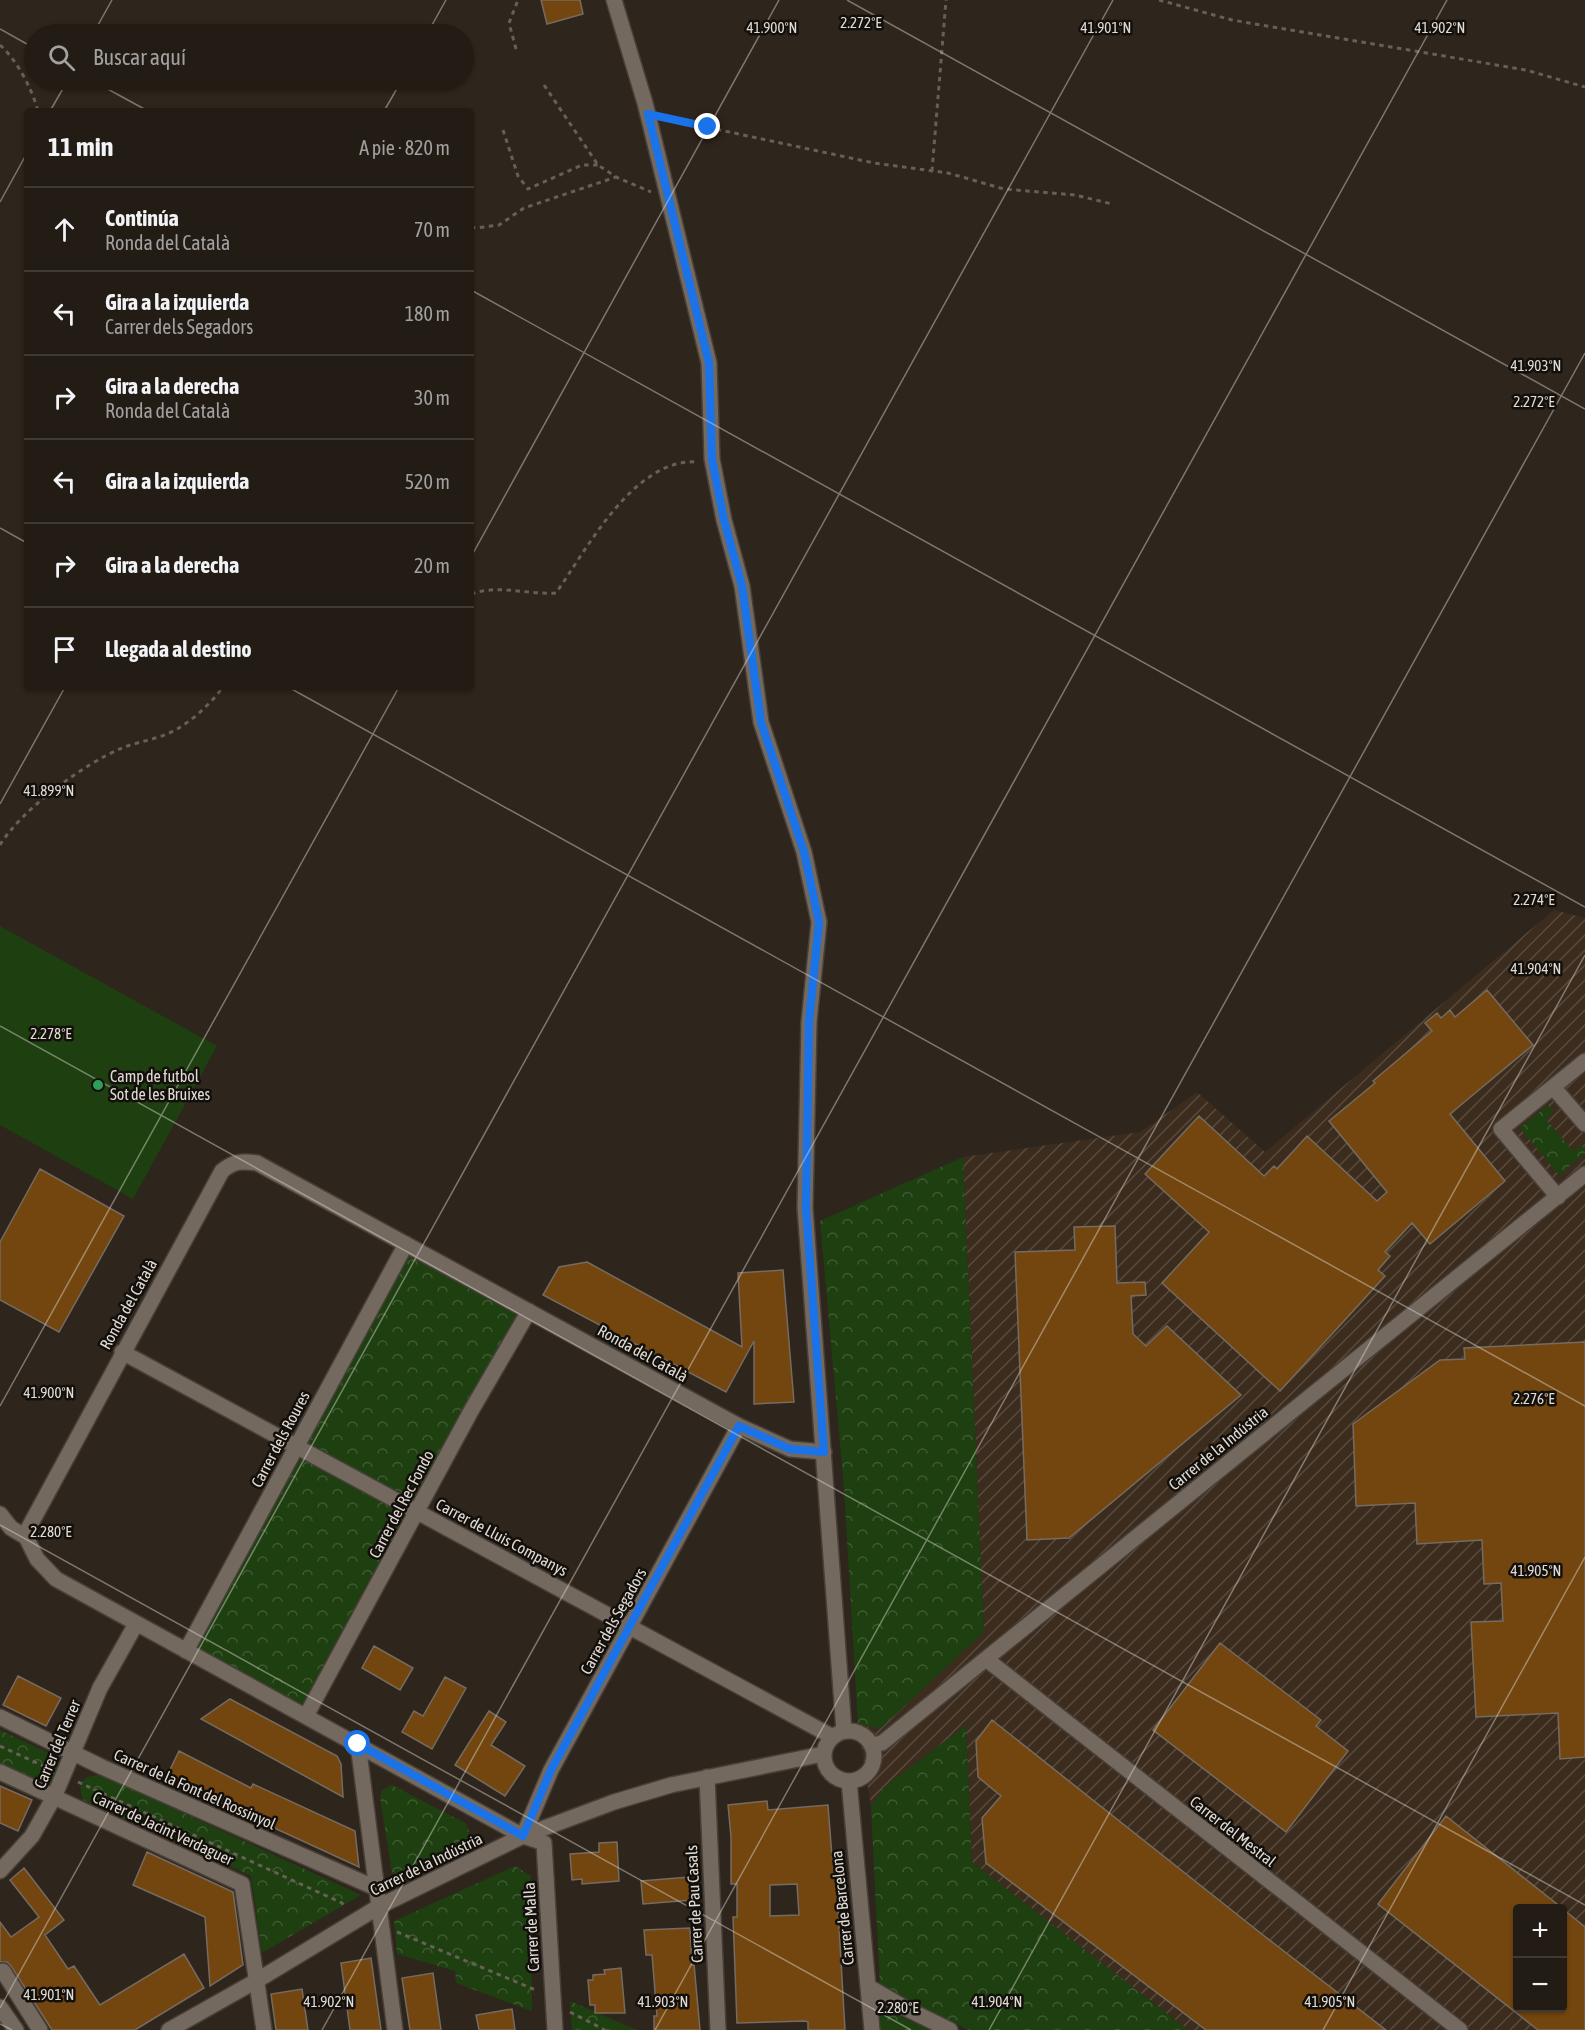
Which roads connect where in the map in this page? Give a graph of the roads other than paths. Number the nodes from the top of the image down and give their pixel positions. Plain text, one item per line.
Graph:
1 (614, 0) edge
2 (1585, 1061) edge
3 (1553, 1087) junction
4 (1585, 1124) edge
5 (1585, 1174) edge
6 (1558, 1197) junction
7 (406, 1244) junction
8 (529, 1311) junction
9 (122, 1352) junction
10 (739, 1426) junction
11 (296, 1446) junction
12 (824, 1452) junction
13 (418, 1512) junction
14 (0, 1514) edge
15 (26, 1537) junction
16 (136, 1624) junction
17 (630, 1628) junction
18 (186, 1651) junction
19 (986, 1659) junction
20 (306, 1716) junction
21 (0, 1717) edge
22 (838, 1734) junction
23 (358, 1744) junction
24 (872, 1745) junction
25 (74, 1753) junction
26 (823, 1754) junction
27 (0, 1772) edge
28 (707, 1777) junction
29 (849, 1781) junction
30 (54, 1797) junction
31 (523, 1836) junction
32 (0, 1871) edge
33 (378, 1889) junction
34 (380, 1906) junction
35 (3, 1971) dead end
36 (256, 1981) junction
37 (869, 1987) junction
38 (0, 2007) edge
39 (16, 2030) edge
40 (40, 2030) edge
41 (169, 2030) edge
42 (264, 2030) edge
43 (395, 2030) edge
44 (555, 2030) edge
45 (718, 2030) edge
46 (872, 2030) edge
47 (950, 2030) edge
48 (1460, 2030) edge

1 - 12 street
2 - 3 street
3 - 4 street
3 - 6 street
5 - 6 street, Carrer de la Indústria
6 - 19 street, Carrer de la Indústria
7 - 8 street, Ronda del Català
7 - 9 street, Ronda del Català
7 - 11 street, Carrer dels Roures
8 - 10 street, Ronda del Català
8 - 13 street, Carrer del Rec Fondo
9 - 11 street, Carrer de Lluis Companys
9 - 15 street, Ronda del Català
10 - 12 street, Ronda del Català
10 - 17 street, Carrer dels Segadors
11 - 13 street, Carrer de Lluis Companys
11 - 18 street, Carrer dels Roures
12 - 22 street
13 - 17 street, Carrer de Lluis Companys
13 - 20 street, Carrer del Rec Fondo
14 - 15 street
15 - 16 street
16 - 18 street
16 - 25 street, Carrer del Terrer
17 - 22 street, Carrer de Lluis Companys
17 - 31 street, Carrer dels Segadors
18 - 20 street
19 - 24 street, Carrer de la Indústria
19 - 48 street, Carrer del Mestral
20 - 23 street
21 - 25 street, Carrer de la Font del Rossinyol
22 - 24 street
22 - 26 street
23 - 31 street
23 - 33 street
24 - 29 street
25 - 30 street, Carrer del Terrer
25 - 33 street, Carrer de la Font del Rossinyol
26 - 28 street, Carrer de la Indústria
26 - 29 street
27 - 30 street, Carrer de Jacint Verdaguer
28 - 31 street, Carrer de la Indústria
28 - 45 street, Carrer de Pau Casals
29 - 37 street, Carrer de Barcelona
30 - 32 street, Carrer del Terrer
30 - 36 street, Carrer de Jacint Verdaguer
31 - 34 street, Carrer de la Indústria
31 - 44 street, Carrer de Malla
33 - 34 street
34 - 36 street, Carrer de la Indústria
34 - 43 street
35 - 40 street
36 - 41 street, Carrer de la Indústria
36 - 42 street, Carrer de Jacint Verdaguer
37 - 46 street, Carrer de Barcelona
37 - 47 street
38 - 39 street

